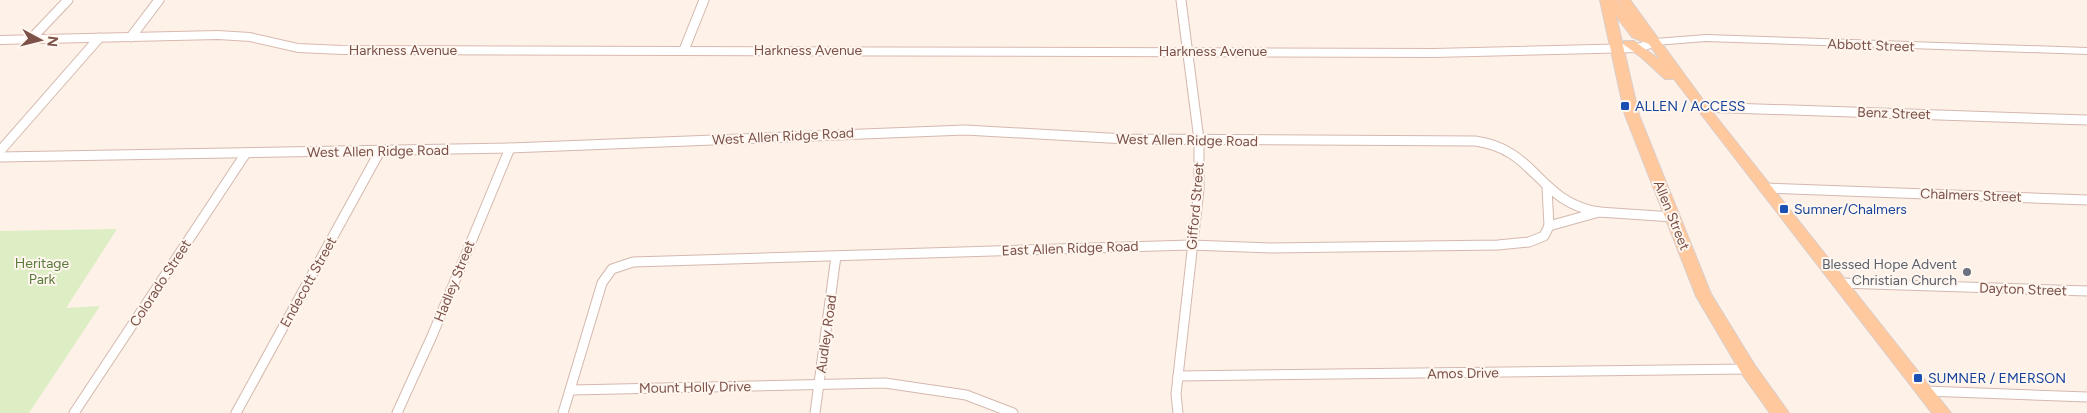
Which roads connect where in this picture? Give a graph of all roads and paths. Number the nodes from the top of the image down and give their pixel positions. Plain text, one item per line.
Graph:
1 (68, 0) edge
2 (159, 0) edge
3 (704, 0) edge
4 (1181, 0) edge
5 (1608, 0) edge
6 (1624, 0) edge
7 (131, 37) junction
8 (99, 38) junction
9 (31, 39) junction
10 (0, 40) edge
11 (1655, 42) junction
12 (1628, 47) junction
13 (684, 50) junction
14 (1188, 51) junction
15 (2087, 51) edge
16 (1701, 107) junction
17 (2087, 120) edge
18 (1199, 140) junction
19 (510, 148) junction
20 (380, 151) junction
21 (0, 152) edge
22 (246, 153) junction
23 (0, 157) edge
24 (1547, 188) junction
25 (1764, 188) junction
26 (2087, 200) edge
27 (1599, 212) junction
28 (1673, 217) junction
29 (1548, 226) junction
30 (1191, 245) junction
31 (836, 256) junction
32 (1840, 283) junction
33 (2087, 291) edge
34 (1748, 369) junction
35 (1178, 376) junction
36 (819, 385) junction
37 (572, 390) junction
38 (1925, 391) junction
39 (2087, 397) edge
40 (74, 413) edge
41 (236, 413) edge
42 (397, 413) edge
43 (563, 413) edge
44 (815, 413) edge
45 (1013, 413) edge
46 (1178, 413) edge
47 (1780, 413) edge
48 (1942, 413) edge

1 - 9 street
2 - 7 street
3 - 13 street
4 - 14 street, Gifford Street
5 - 11 main road
5 - 12 main road, Allen Street
6 - 11 main road
7 - 8 main road, Harkness Avenue
7 - 13 main road, Harkness Avenue
8 - 9 main road, Harkness Avenue
8 - 21 street
9 - 10 main road, Harkness Avenue
11 - 12 main road, Harkness Avenue
11 - 15 street, Abbott Street
11 - 16 main road
12 - 14 main road, Harkness Avenue
12 - 16 main road
12 - 28 main road, Allen Street
13 - 14 main road, Harkness Avenue
14 - 18 street, Gifford Street
16 - 17 street, Benz Street
16 - 25 main road
18 - 19 street, West Allen Ridge Road
18 - 24 street, West Allen Ridge Road
18 - 30 street, Gifford Street
19 - 20 street, West Allen Ridge Road
19 - 42 street, Hadley Street
20 - 22 street, West Allen Ridge Road
20 - 41 street, Endecott Street
22 - 23 street, West Allen Ridge Road
22 - 40 street, Colorado Street
24 - 27 street, West Allen Ridge Road
24 - 29 street
25 - 26 street, Chalmers Street
25 - 32 main road
27 - 28 street, East Allen Ridge Road
27 - 29 street, East Allen Ridge Road
28 - 34 main road, Allen Street
29 - 30 street, East Allen Ridge Road
30 - 31 street, East Allen Ridge Road
30 - 35 street, Gifford Street
31 - 36 street, Audley Road
31 - 37 street, East Allen Ridge Road
32 - 33 street, Dayton Street
32 - 38 main road
34 - 35 street, Amos Drive
34 - 47 main road, Allen Street
35 - 46 street, Gifford Street
36 - 37 street, Mount Holly Drive
36 - 44 street, Audley Road
36 - 45 street, Mount Holly Drive
37 - 43 street, East Allen Ridge Road
38 - 39 street
38 - 48 main road

